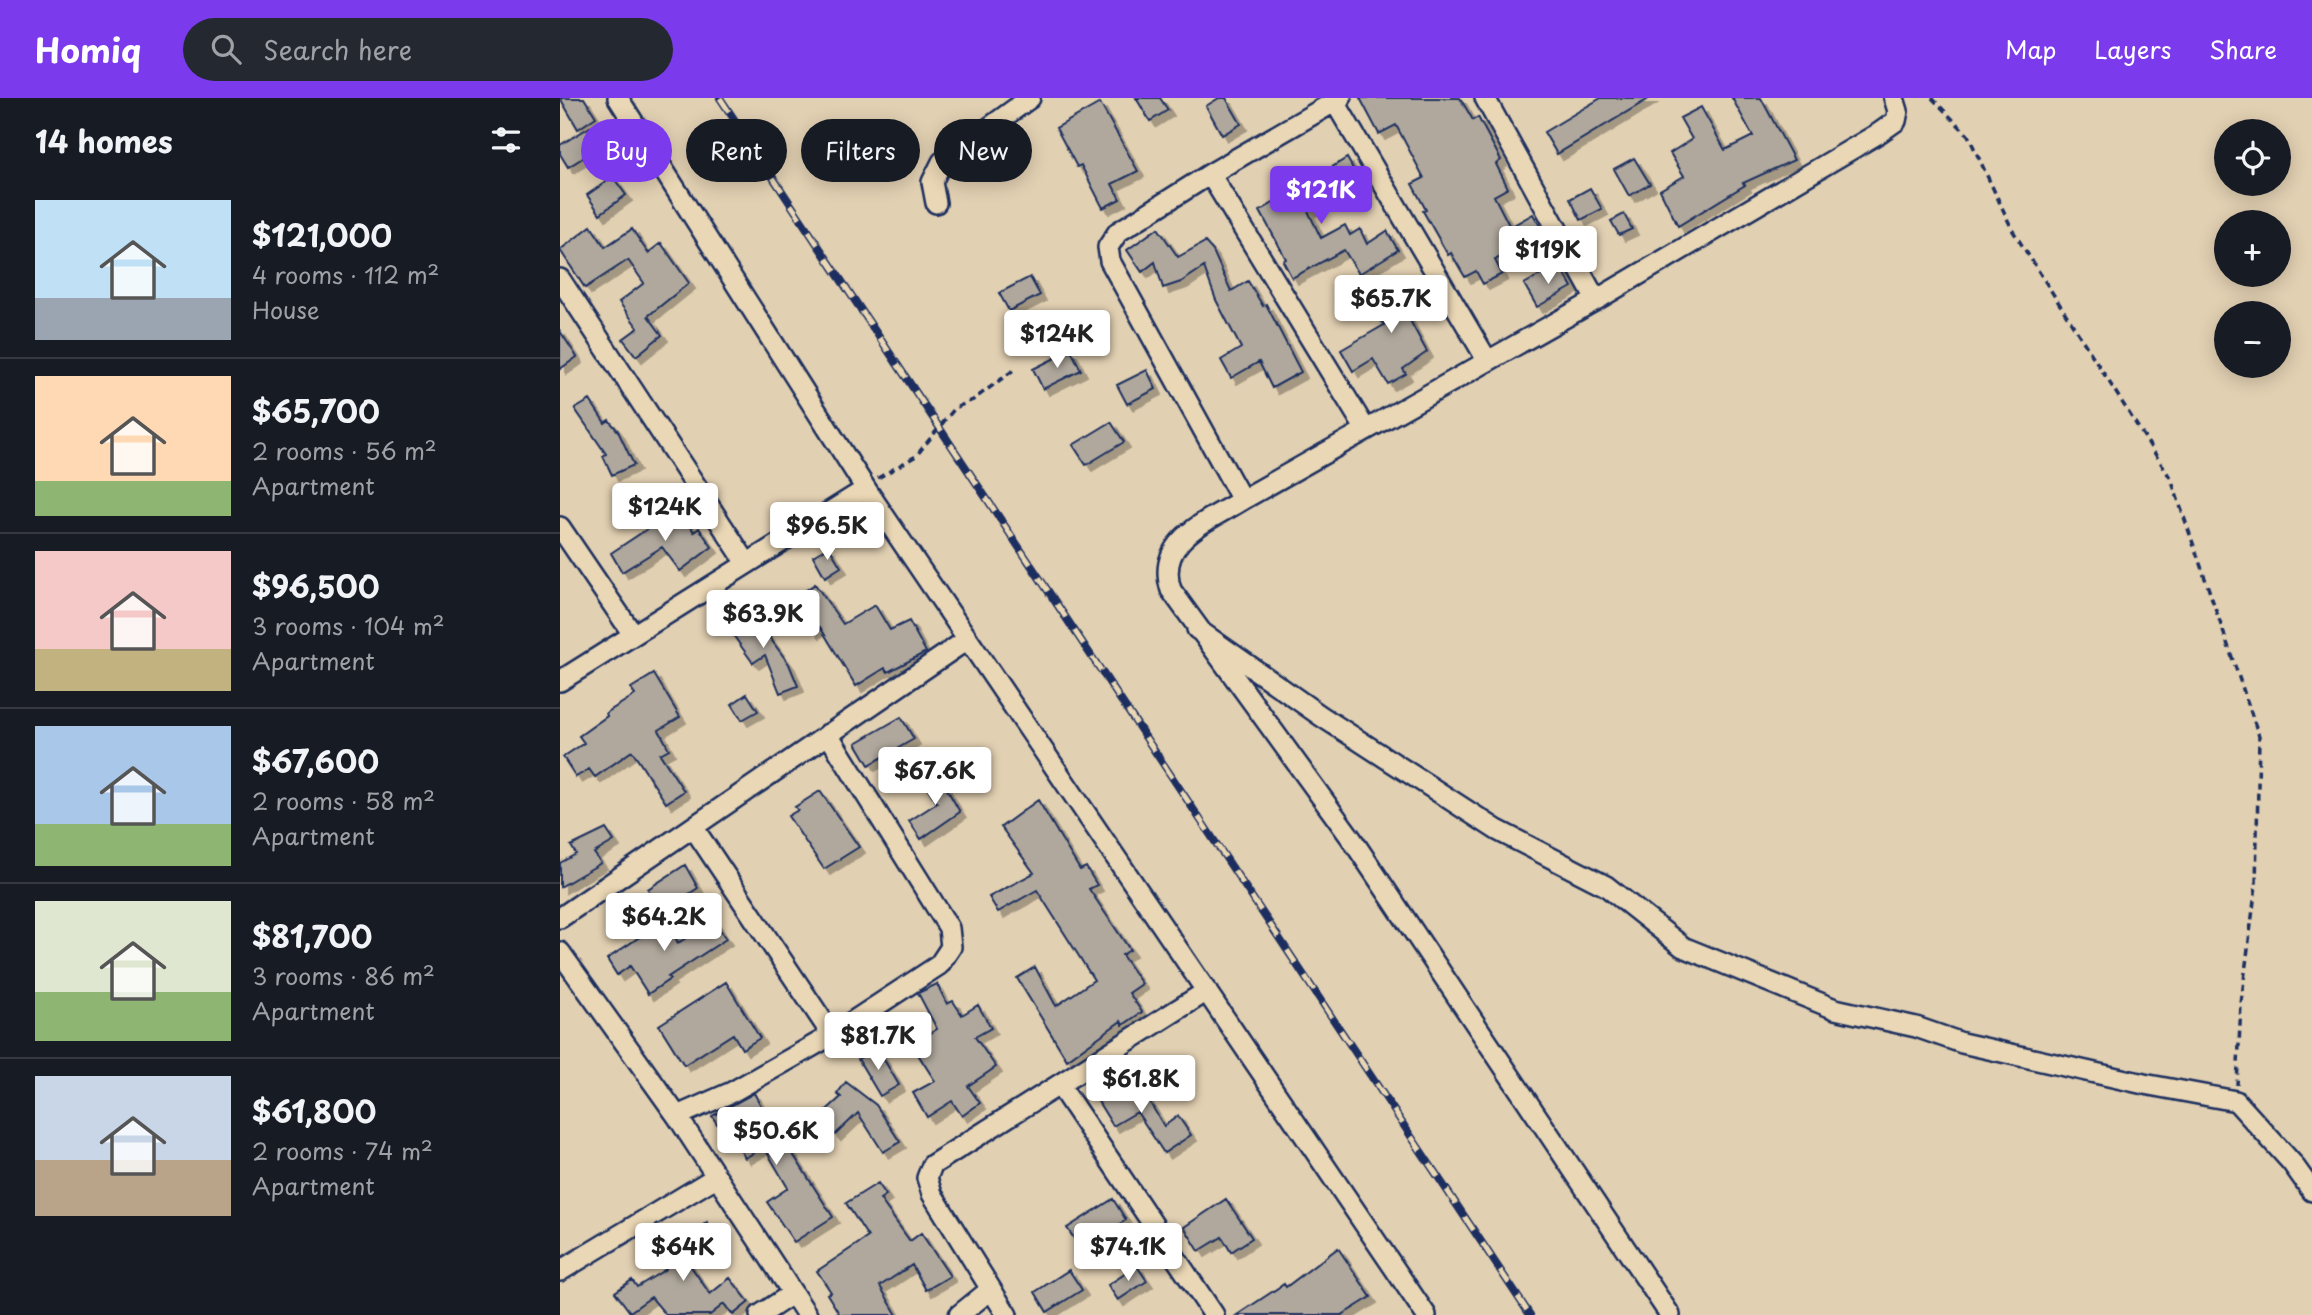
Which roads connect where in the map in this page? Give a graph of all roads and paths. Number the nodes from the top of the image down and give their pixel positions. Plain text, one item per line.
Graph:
1 (618, 98) edge
2 (1030, 98) edge
3 (1485, 98) edge
4 (1894, 98) edge
5 (1933, 98) edge
6 (1338, 100) edge
7 (1210, 174) junction
8 (936, 203) dead end
9 (560, 279) edge
10 (1596, 300) junction
11 (1487, 360) junction
12 (1015, 369) dead end
13 (1366, 430) junction
14 (866, 489) junction
15 (1242, 500) junction
16 (562, 532) edge
17 (746, 562) junction
18 (1197, 629) junction
19 (632, 633) junction
20 (968, 639) junction
21 (560, 681) edge
22 (828, 734) junction
23 (693, 827) junction
24 (560, 918) edge
25 (560, 952) edge
26 (1207, 991) junction
27 (832, 1035) junction
28 (1060, 1086) junction
29 (2236, 1101) junction
30 (677, 1116) junction
31 (716, 1177) junction
32 (2312, 1191) edge
33 (560, 1271) edge
34 (990, 1290) junction
35 (792, 1294) junction
36 (760, 1315) edge
37 (807, 1315) edge
38 (960, 1315) edge
39 (1007, 1315) edge
40 (1214, 1315) edge
41 (1426, 1315) edge
42 (1670, 1315) edge

1 - 14 street
2 - 8 street
3 - 10 street
4 - 10 street
5 - 29 path
6 - 7 street
6 - 11 street
7 - 13 street
7 - 15 street
9 - 17 street
10 - 11 street
11 - 13 street
12 - 14 path
13 - 15 street
14 - 17 street
14 - 20 street
15 - 18 street
16 - 19 street
17 - 19 street
18 - 29 street
18 - 42 street
19 - 21 street
20 - 22 street
20 - 26 street
22 - 23 street
22 - 27 street
23 - 24 street
23 - 27 street
25 - 30 street
26 - 28 street
26 - 41 street
27 - 30 street
28 - 34 street
28 - 40 street
29 - 32 street
30 - 31 street
31 - 33 street
31 - 35 street
34 - 38 street
34 - 39 street
35 - 36 street
35 - 37 street

